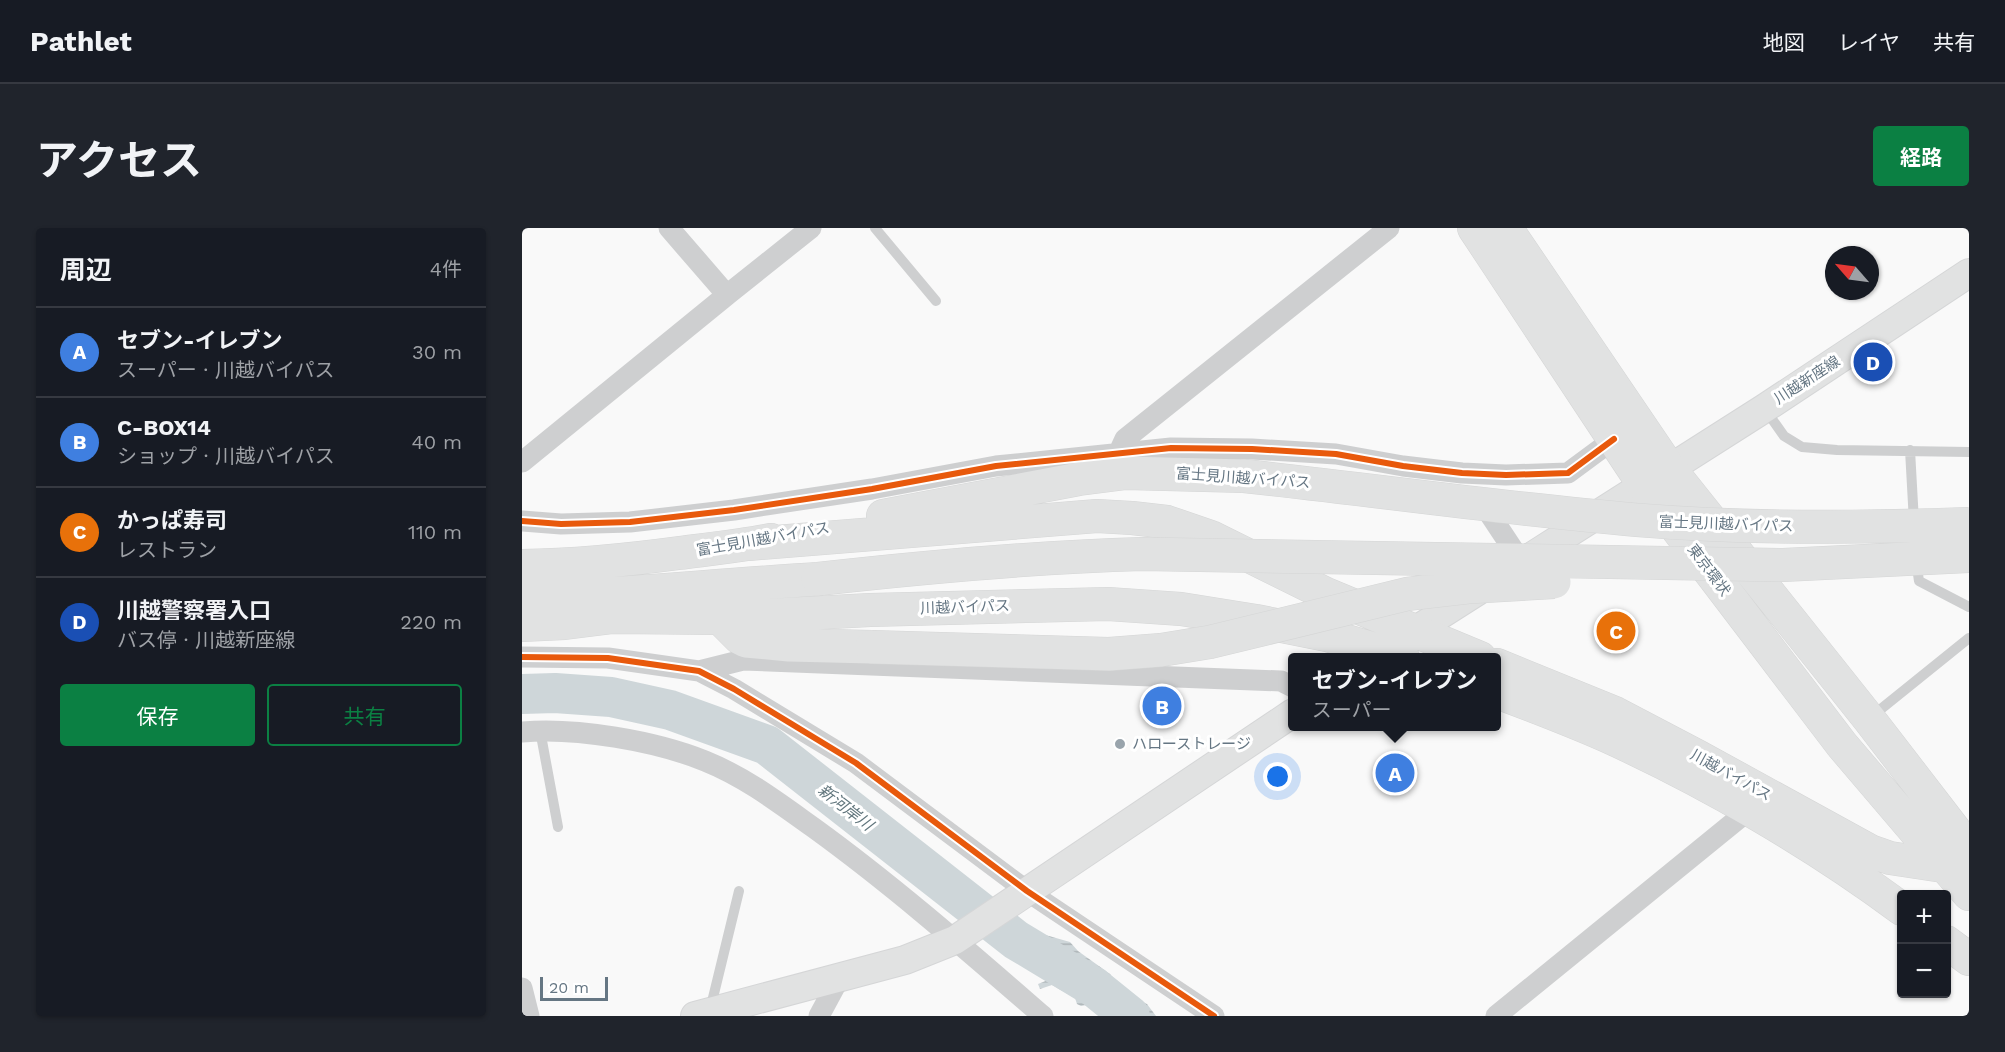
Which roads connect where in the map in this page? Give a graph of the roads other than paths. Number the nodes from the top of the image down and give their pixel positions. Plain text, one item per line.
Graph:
1 (669, 228) edge
2 (811, 228) edge
3 (875, 228) edge
4 (1389, 228) edge
5 (1474, 228) edge
6 (1506, 228) edge
7 (1969, 273) edge
8 (727, 295) junction
9 (936, 301) dead end
10 (1765, 408) junction
11 (1614, 439) junction
12 (1910, 450) junction
13 (1119, 452) junction
14 (1969, 452) edge
15 (522, 462) edge
16 (1462, 472) junction
17 (1657, 477) junction
18 (522, 521) edge
19 (1969, 524) edge
20 (749, 544) junction
21 (1969, 556) edge
22 (1522, 563) junction
23 (1783, 565) junction
24 (522, 566) edge
25 (818, 579) junction
26 (522, 599) edge
27 (1969, 607) edge
28 (614, 617) junction
29 (720, 618) junction
30 (522, 625) edge
31 (1969, 638) edge
32 (1394, 649) edge
33 (1437, 653) edge
34 (522, 657) edge
35 (1501, 667) edge
36 (699, 671) junction
37 (1288, 684) edge
38 (1501, 694) edge
39 (1288, 716) edge
40 (1869, 719) junction
41 (531, 731) edge
42 (1749, 810) junction
43 (558, 827) dead end
44 (1962, 862) edge
45 (739, 891) dead end
46 (1023, 894) junction
47 (1969, 894) edge
48 (1897, 905) edge
49 (958, 937) junction
50 (1950, 944) edge
51 (1969, 959) edge
52 (840, 977) junction
53 (522, 988) edge
54 (702, 1014) edge
55 (529, 1016) edge
56 (819, 1016) edge
57 (1042, 1016) edge
58 (1214, 1016) edge
59 (1496, 1016) edge

1 - 8 street
2 - 8 street
3 - 9 lane
4 - 13 street
5 - 11 highway, 東京環状
6 - 17 highway, 東京環状
7 - 10 street, 川越新座線
8 - 15 street
10 - 12 lane
10 - 17 street, 川越新座線
11 - 16 street
11 - 17 highway, 東京環状
12 - 14 lane
12 - 27 lane
13 - 16 street
13 - 18 street
16 - 22 street
17 - 22 street, 川越新座線
17 - 40 highway, 東京環状
17 - 44 highway, 東京環状
19 - 20 highway, 富士見川越バイパス, bridge
20 - 24 highway, 富士見川越バイパス
20 - 32 highway, 川越バイパス
21 - 23 highway, bridge
22 - 32 street, 川越新座線
23 - 25 highway, bridge
23 - 29 highway, bridge
25 - 26 highway
25 - 28 highway
28 - 29 highway, 川越バイパス
28 - 30 highway, 川越バイパス
29 - 32 highway, 川越バイパス
31 - 40 lane
32 - 33 highway, 川越バイパス
34 - 36 street
35 - 44 highway, 川越バイパス
36 - 37 street
36 - 46 street
38 - 42 highway, 川越バイパス
39 - 46 street
40 - 44 highway, 東京環状
41 - 43 lane
41 - 49 street
42 - 48 highway, 川越バイパス
42 - 59 street
44 - 47 highway, 東京環状
45 - 54 lane
46 - 49 street
46 - 58 street
49 - 52 street
49 - 57 street
50 - 51 highway
52 - 54 street
52 - 56 street
53 - 55 street

